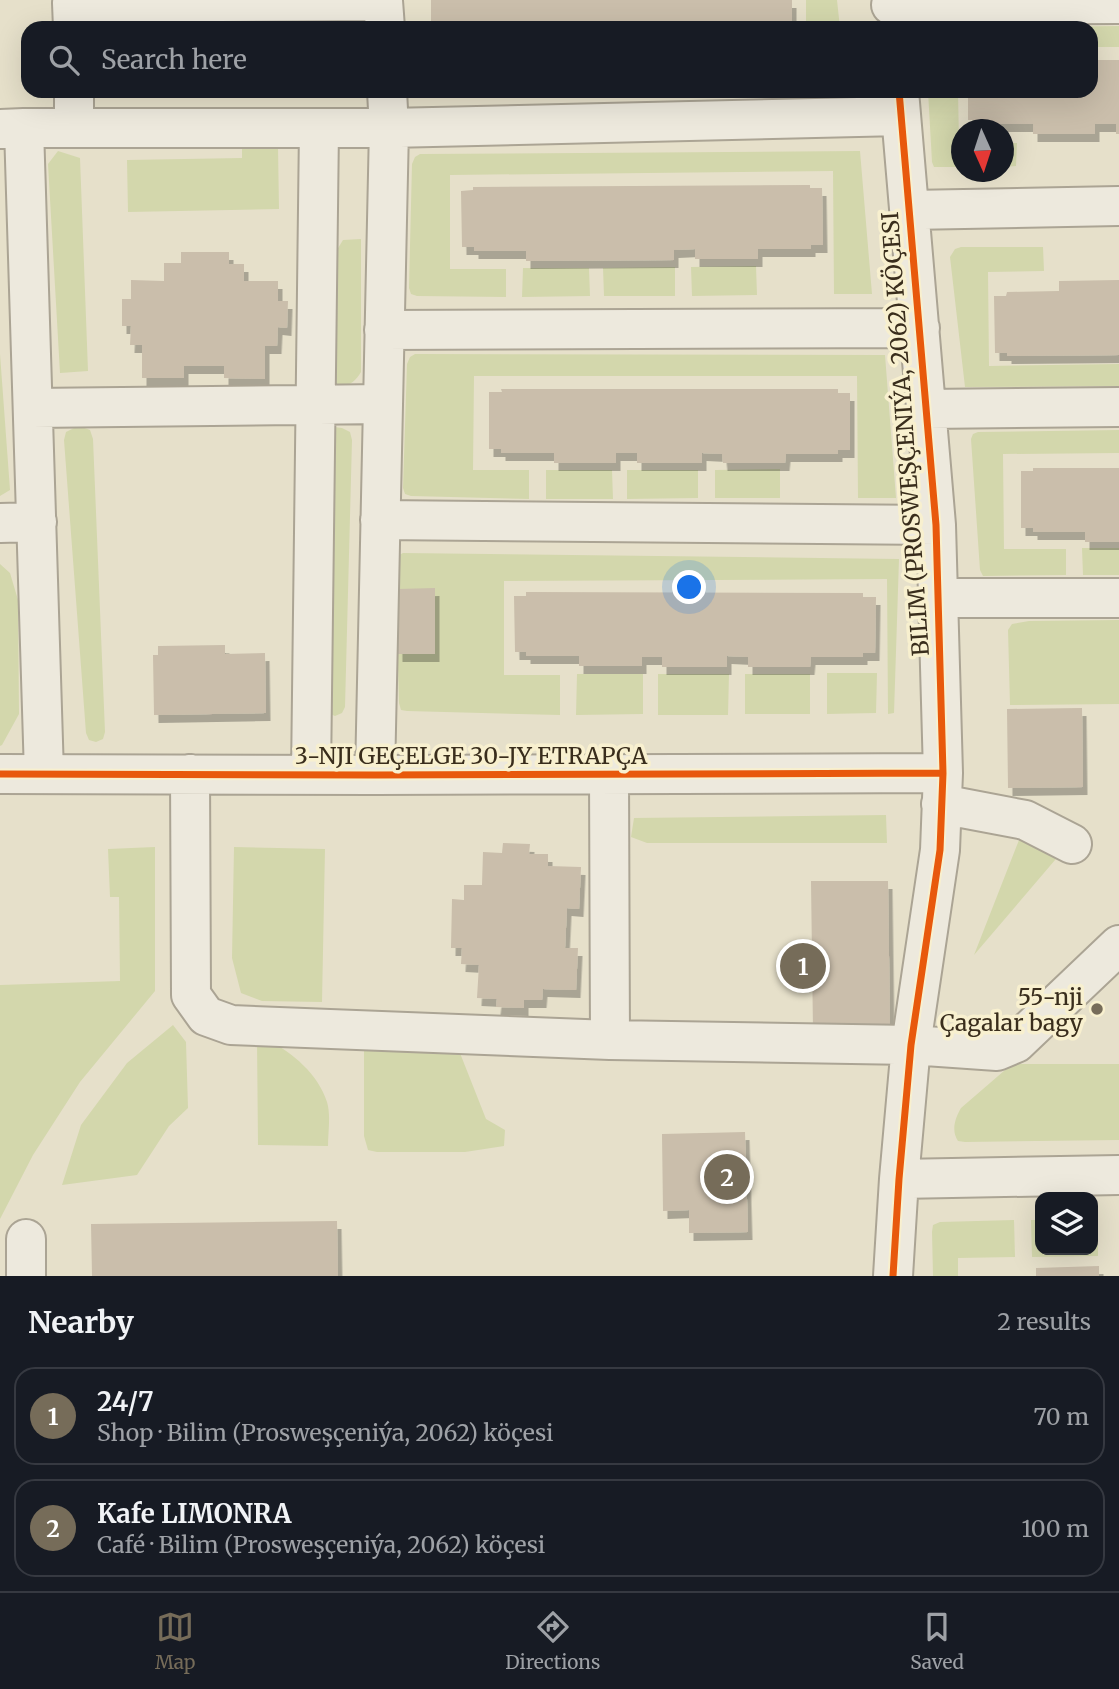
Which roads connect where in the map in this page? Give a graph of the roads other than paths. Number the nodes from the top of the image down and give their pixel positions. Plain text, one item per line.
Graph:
1 (1119, 4) edge
2 (892, 11) edge
3 (73, 21) edge
4 (384, 21) edge
5 (900, 104) edge
6 (388, 109) edge
7 (74, 110) edge
8 (319, 128) junction
9 (12, 129) edge
10 (1119, 206) edge
11 (910, 210) junction
12 (15, 327) edge
13 (920, 328) junction
14 (384, 330) junction
15 (314, 404) junction
16 (383, 404) junction
17 (1119, 407) edge
18 (33, 408) junction
19 (927, 409) junction
20 (380, 520) junction
21 (18, 523) edge
22 (936, 525) junction
23 (939, 598) junction
24 (1119, 598) edge
25 (0, 774) edge
26 (44, 774) junction
27 (190, 774) junction
28 (609, 774) junction
29 (311, 775) junction
30 (374, 775) junction
31 (942, 789) junction
32 (1072, 844) dead end
33 (1119, 945) edge
34 (610, 1040) junction
35 (911, 1045) junction
36 (1119, 1175) edge
37 (899, 1178) junction
38 (893, 1276) edge

1 - 2 street
3 - 4 street
5 - 6 street
5 - 11 street, BILIM (PROSWEŞÇENIÝA, 2062) KÖÇESI
6 - 8 street
6 - 14 street
7 - 8 street
7 - 9 street
8 - 15 street
9 - 12 street
10 - 11 street
11 - 13 street, BILIM (PROSWEŞÇENIÝA, 2062) KÖÇESI
12 - 18 street
13 - 14 street
13 - 19 street, BILIM (PROSWEŞÇENIÝA, 2062) KÖÇESI
14 - 16 street
15 - 16 street
15 - 18 street
15 - 29 street
16 - 20 street
17 - 19 street
18 - 21 street
19 - 22 street, BILIM (PROSWEŞÇENIÝA, 2062) KÖÇESI
20 - 22 street
20 - 30 street
21 - 26 street
22 - 23 street, BILIM (PROSWEŞÇENIÝA, 2062) KÖÇESI
23 - 24 street
23 - 31 street, BILIM (PROSWEŞÇENIÝA, 2062) KÖÇESI
25 - 26 street, 3-NJI GEÇELGE 30-JY ETRAPÇA
26 - 27 street, 3-NJI GEÇELGE 30-JY ETRAPÇA
27 - 29 street, 3-NJI GEÇELGE 30-JY ETRAPÇA
27 - 34 street
28 - 30 street, 3-NJI GEÇELGE 30-JY ETRAPÇA
28 - 31 street, 3-NJI GEÇELGE 30-JY ETRAPÇA
28 - 34 street
29 - 30 street, 3-NJI GEÇELGE 30-JY ETRAPÇA
31 - 32 street, 3-NJI GEÇELGE 30-JY ETRAPÇA
31 - 35 street, BILIM (PROSWEŞÇENIÝA, 2062) KÖÇESI
33 - 35 street
34 - 35 street
35 - 37 street, BILIM (PROSWEŞÇENIÝA, 2062) KÖÇESI
36 - 37 street
37 - 38 street, BILIM (PROSWEŞÇENIÝA, 2062) KÖÇESI

